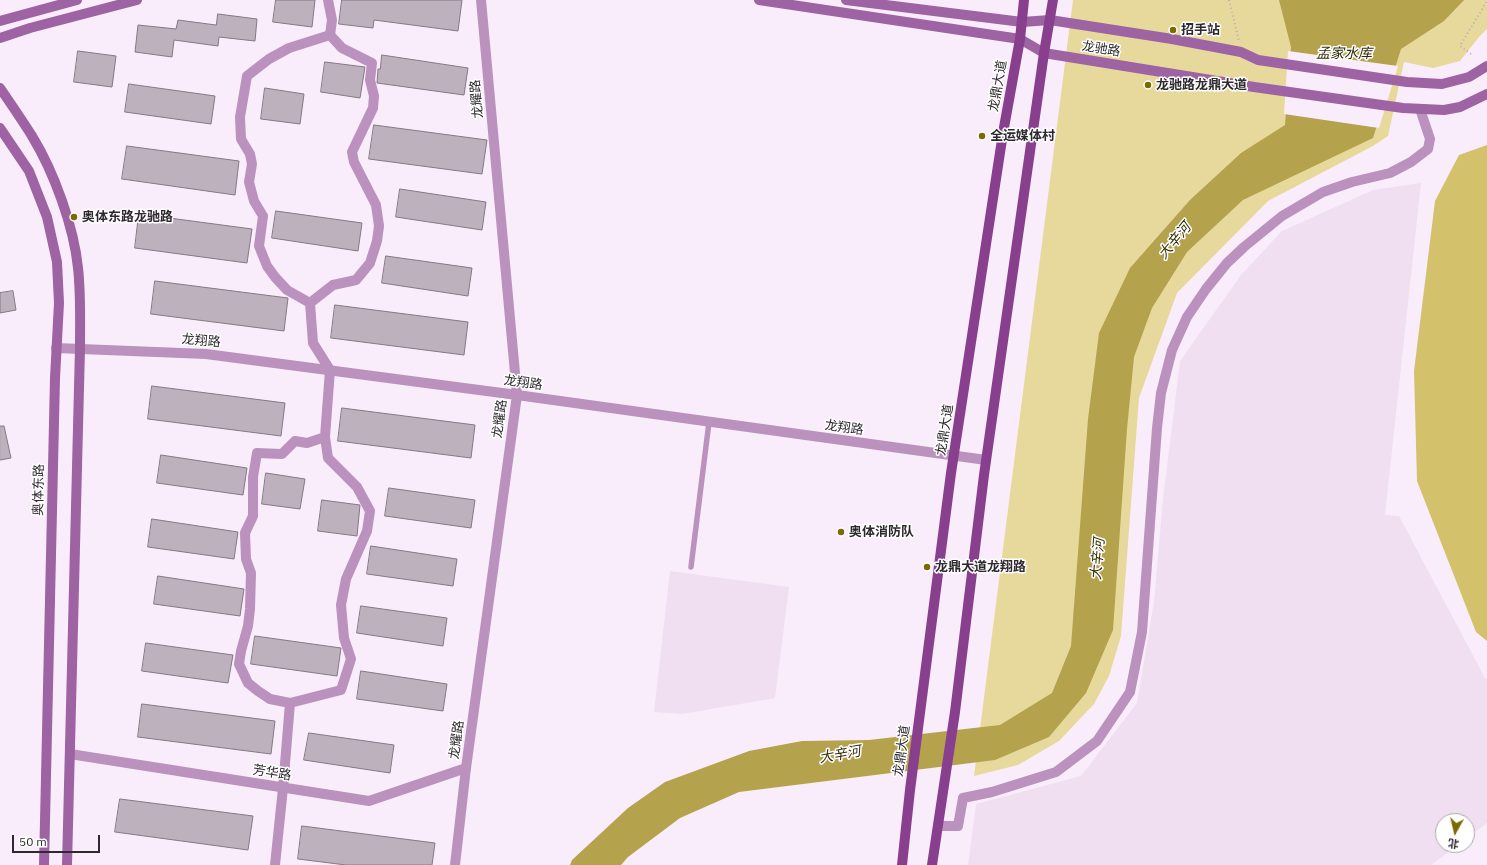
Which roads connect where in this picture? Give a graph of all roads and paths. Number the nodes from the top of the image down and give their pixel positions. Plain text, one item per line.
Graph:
1 (77, 0) edge
2 (137, 0) edge
3 (328, 0) edge
4 (481, 0) edge
5 (759, 0) edge
6 (846, 0) edge
7 (1024, 0) edge
8 (1053, 0) edge
9 (1229, 0) edge
10 (1487, 1) edge
11 (1050, 20) junction
12 (0, 21) edge
13 (1022, 22) junction
14 (330, 35) junction
15 (0, 38) edge
16 (1020, 39) junction
17 (1242, 52) junction
18 (1044, 53) junction
19 (1471, 54) dead end
20 (1487, 66) edge
21 (0, 88) edge
22 (1487, 94) edge
23 (1420, 109) junction
24 (0, 128) edge
25 (310, 303) junction
26 (56, 348) junction
27 (80, 348) junction
28 (330, 370) junction
29 (517, 395) junction
30 (709, 422) junction
31 (325, 436) junction
32 (954, 457) junction
33 (986, 460) junction
34 (691, 567) dead end
35 (290, 703) junction
36 (70, 754) junction
37 (466, 768) junction
38 (283, 788) junction
39 (939, 826) junction
40 (44, 865) edge
41 (67, 865) edge
42 (275, 865) edge
43 (455, 865) edge
44 (902, 865) edge
45 (932, 865) edge

1 - 12 main road
2 - 15 main road
3 - 14 street
4 - 29 street, 龙耀路
5 - 16 main road, 龙驰路
6 - 13 main road, 龙驰路
7 - 13 main road, 龙鼎大道
8 - 11 main road
9 - 17 path
10 - 19 path
11 - 13 main road, 龙驰路
11 - 17 main road, 龙驰路
11 - 18 main road
13 - 16 main road, 龙鼎大道
14 - 25 street
14 - 25 street
16 - 18 main road, 龙驰路
16 - 32 main road, 龙鼎大道
17 - 20 main road, 龙驰路
18 - 23 main road, 龙驰路
18 - 33 main road
21 - 27 main road
22 - 23 main road, 龙驰路
23 - 39 street
24 - 26 main road, 奥体东路
25 - 28 street
26 - 27 street, 龙翔路
26 - 40 main road, 奥体东路
27 - 28 street, 龙翔路
27 - 36 main road
28 - 29 street, 龙翔路
28 - 31 street
29 - 30 street, 龙翔路
29 - 37 street, 龙耀路
30 - 32 street, 龙翔路
30 - 34 lane
31 - 35 street
31 - 35 street
32 - 33 street, 龙翔路
32 - 44 main road, 龙鼎大道
33 - 39 main road
35 - 38 street
36 - 38 street, 芳华路
36 - 41 main road
37 - 38 street, 芳华路
37 - 43 street, 龙耀路
38 - 42 street
39 - 45 main road

